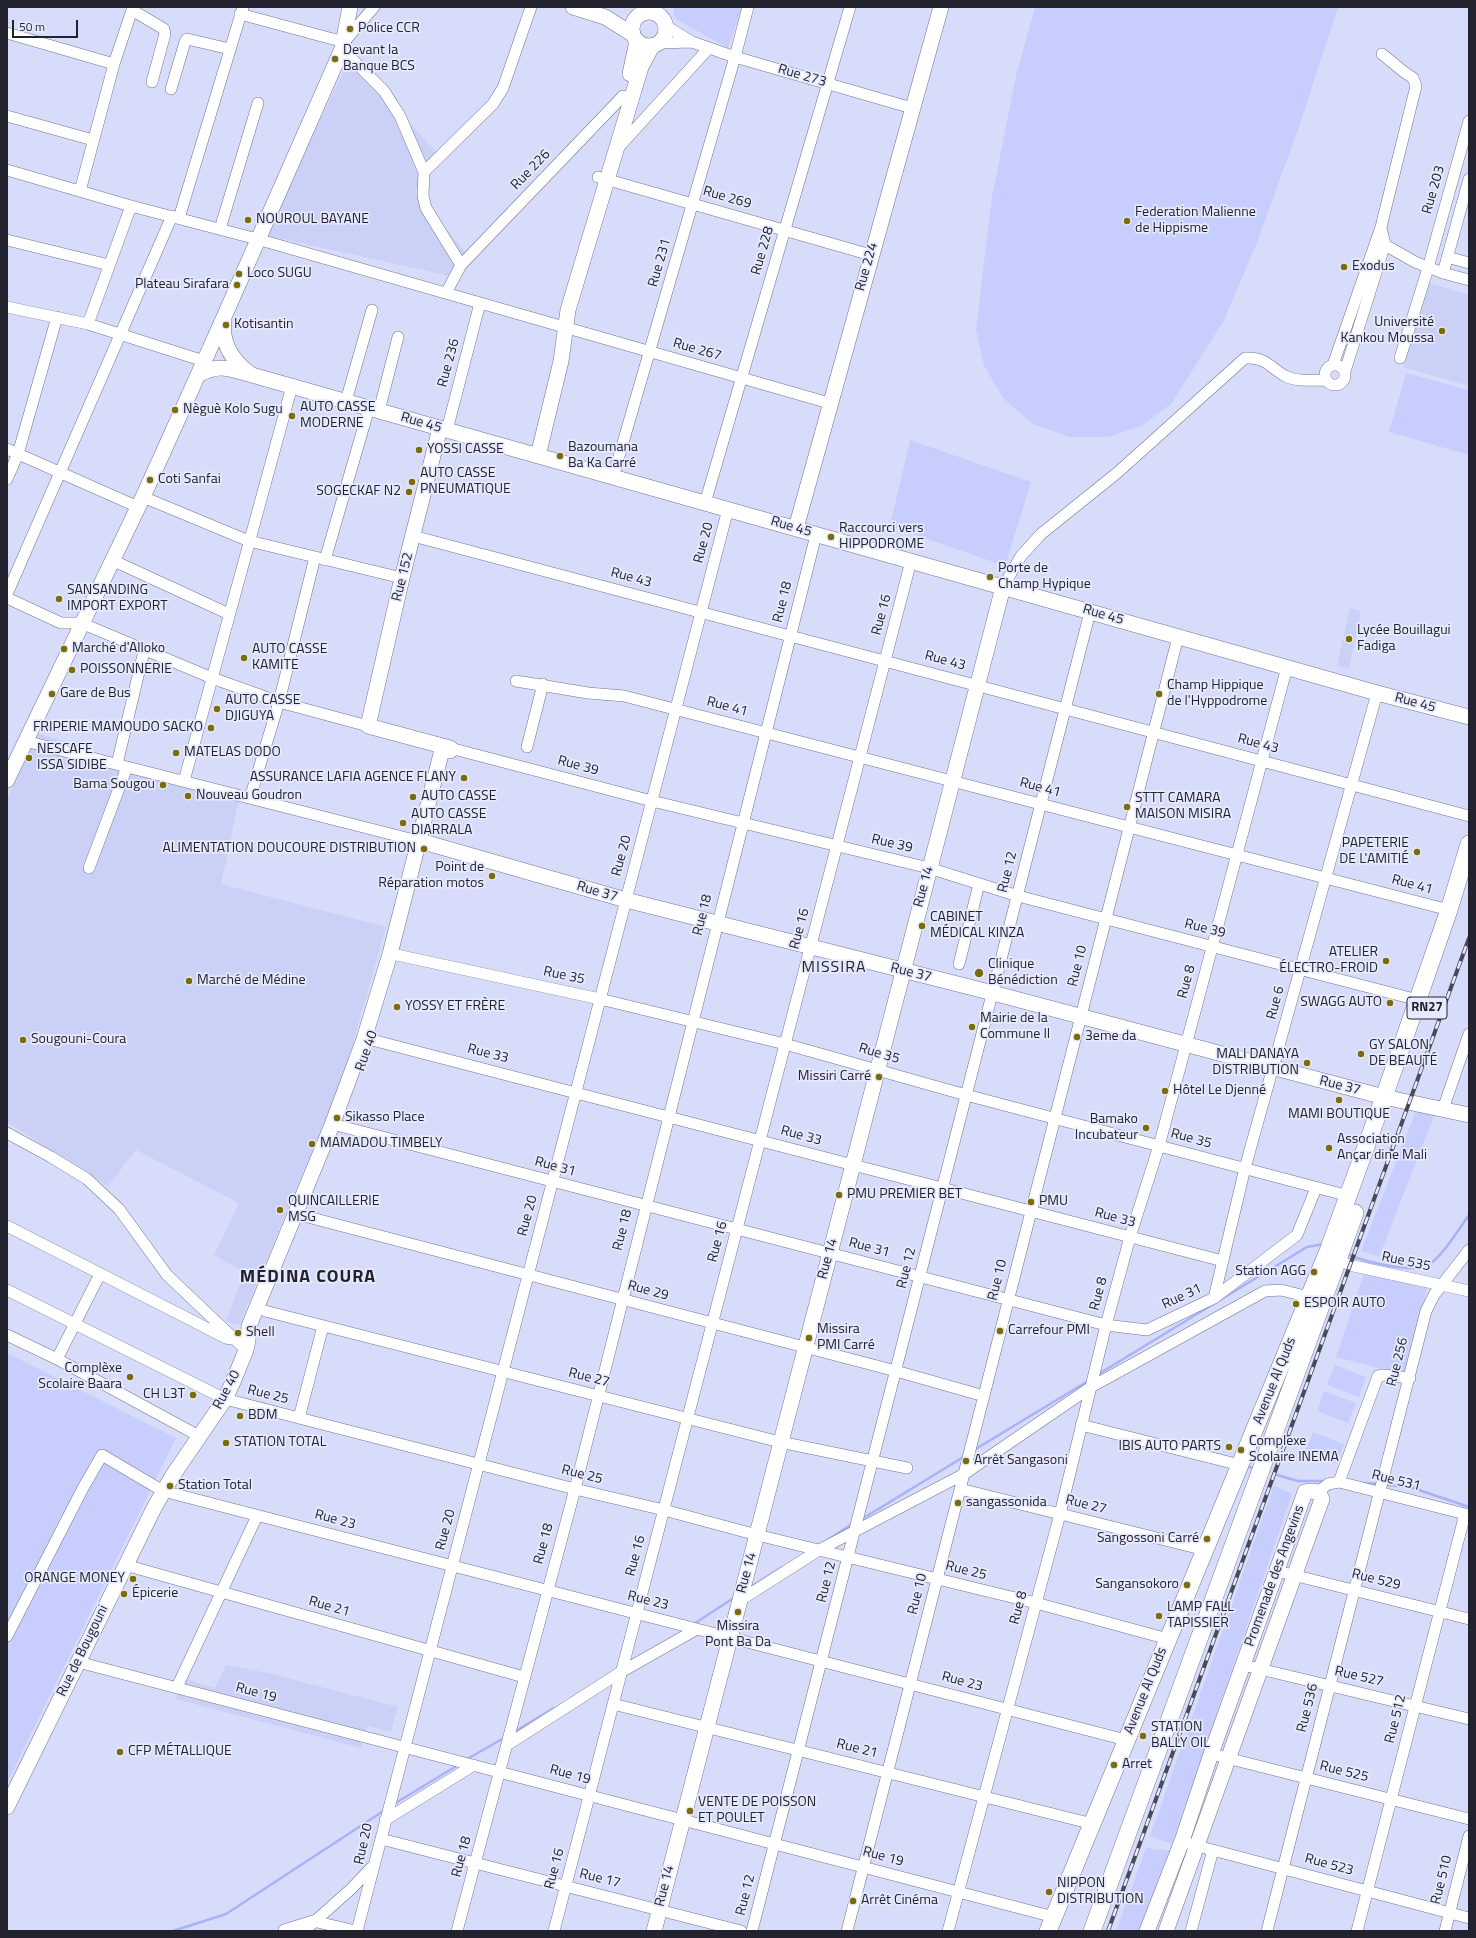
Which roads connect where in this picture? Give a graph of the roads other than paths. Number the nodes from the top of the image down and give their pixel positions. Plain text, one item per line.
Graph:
1 (350, 7) edge
2 (374, 7) edge
3 (531, 7) edge
4 (573, 7) edge
5 (748, 7) edge
6 (850, 7) edge
7 (941, 7) edge
8 (132, 9) edge
9 (242, 11) edge
10 (645, 12) edge
11 (606, 17) junction
12 (664, 18) edge
13 (7, 33) edge
14 (634, 38) junction
15 (692, 42) junction
16 (656, 44) junction
17 (343, 45) junction
18 (709, 48) junction
19 (230, 49) junction
20 (1382, 54) dead end
21 (735, 57) junction
22 (114, 64) junction
23 (152, 82) dead end
24 (827, 83) junction
25 (171, 89) dead end
26 (623, 96) junction
27 (258, 103) dead end
28 (912, 108) junction
29 (7, 116) edge
30 (1469, 121) edge
31 (93, 140) junction
32 (616, 150) junction
33 (7, 170) edge
34 (424, 172) junction
35 (603, 178) junction
36 (1469, 179) edge
37 (80, 191) junction
38 (692, 204) junction
39 (131, 206) junction
40 (175, 217) junction
41 (220, 229) junction
42 (785, 230) junction
43 (257, 239) junction
44 (7, 240) edge
45 (1381, 242) junction
46 (871, 255) junction
47 (1447, 257) junction
48 (1469, 263) edge
49 (109, 265) junction
50 (461, 265) junction
51 (1428, 268) junction
52 (1443, 273) junction
53 (1469, 280) edge
54 (446, 292) junction
55 (480, 303) junction
56 (7, 308) edge
57 (372, 310) dead end
58 (57, 317) junction
59 (224, 317) junction
60 (88, 324) junction
61 (561, 326) junction
62 (120, 335) junction
63 (398, 337) dead end
64 (650, 352) junction
65 (1400, 358) dead end
66 (1333, 365) junction
67 (201, 368) junction
68 (1345, 371) junction
69 (252, 375) junction
70 (742, 378) junction
71 (1326, 380) junction
72 (292, 386) junction
73 (346, 401) junction
74 (830, 403) junction
75 (374, 409) junction
76 (444, 429) junction
77 (7, 449) edge
78 (18, 454) junction
79 (534, 454) junction
80 (60, 473) junction
81 (613, 477) junction
82 (7, 479) edge
83 (140, 502) junction
84 (705, 503) junction
85 (728, 509) junction
86 (796, 528) junction
87 (816, 535) junction
88 (412, 536) junction
89 (249, 541) junction
90 (320, 558) junction
91 (112, 560) junction
92 (911, 561) junction
93 (402, 578) junction
94 (1003, 587) junction
95 (7, 594) edge
96 (7, 598) edge
97 (701, 612) junction
98 (1090, 612) junction
99 (229, 614) junction
100 (81, 623) junction
101 (790, 636) junction
102 (1178, 636) junction
103 (144, 651) junction
104 (885, 661) junction
105 (1287, 667) junction
106 (212, 678) junction
107 (516, 681) dead end
108 (543, 684) junction
109 (977, 685) junction
110 (1377, 693) junction
111 (279, 702) junction
112 (676, 709) junction
113 (1065, 709) junction
114 (1469, 717) edge
115 (368, 726) junction
116 (765, 732) junction
117 (1154, 732) junction
118 (25, 741) junction
119 (447, 747) junction
120 (527, 747) dead end
121 (860, 757) junction
122 (1262, 761) junction
123 (122, 765) junction
124 (7, 780) edge
125 (184, 781) junction
126 (952, 781) junction
127 (1351, 784) junction
128 (250, 798) junction
129 (652, 801) junction
130 (1041, 804) junction
131 (1469, 816) edge
132 (742, 822) junction
133 (1130, 827) junction
134 (423, 842) junction
135 (1469, 844) edge
136 (837, 846) junction
137 (1237, 855) junction
138 (89, 868) dead end
139 (930, 868) junction
140 (1325, 878) junction
141 (1469, 882) edge
142 (979, 884) junction
143 (1018, 896) junction
144 (626, 900) junction
145 (1449, 910) junction
146 (1106, 919) junction
147 (717, 923) junction
148 (811, 947) junction
149 (1212, 947) junction
150 (397, 955) junction
151 (958, 964) dead end
152 (1300, 969) junction
153 (903, 971) junction
154 (993, 993) junction
155 (600, 999) junction
156 (1418, 1000) junction
157 (1081, 1016) junction
158 (692, 1020) junction
159 (1469, 1034) edge
160 (372, 1040) junction
161 (785, 1044) junction
162 (1186, 1044) junction
163 (1274, 1068) junction
164 (877, 1069) junction
165 (576, 1092) junction
166 (966, 1095) junction
167 (1390, 1098) junction
168 (1443, 1109) junction
169 (1469, 1115) edge
170 (668, 1116) junction
171 (1055, 1118) junction
172 (340, 1126) junction
173 (7, 1133) edge
174 (760, 1140) junction
175 (1159, 1146) junction
176 (852, 1164) junction
177 (1245, 1168) junction
178 (553, 1182) junction
179 (943, 1188) junction
180 (1316, 1188) junction
181 (1349, 1196) junction
182 (645, 1206) junction
183 (1031, 1211) junction
184 (304, 1216) junction
185 (7, 1226) edge
186 (737, 1229) junction
187 (1130, 1237) junction
188 (1337, 1249) junction
189 (1469, 1250) edge
190 (829, 1253) junction
191 (1223, 1261) junction
192 (100, 1274) junction
193 (528, 1275) junction
194 (920, 1277) junction
195 (1442, 1285) junction
196 (7, 1290) edge
197 (1469, 1291) edge
198 (1309, 1297) junction
199 (1214, 1298) junction
200 (621, 1300) junction
201 (1008, 1300) junction
202 (265, 1311) junction
203 (74, 1324) junction
204 (712, 1324) junction
205 (1106, 1325) junction
206 (323, 1326) junction
207 (7, 1335) edge
208 (243, 1343) junction
209 (804, 1349) junction
210 (58, 1359) junction
211 (896, 1371) junction
212 (503, 1372) junction
213 (1410, 1378) junction
214 (1092, 1387) junction
215 (598, 1396) junction
216 (984, 1396) junction
217 (225, 1399) junction
218 (299, 1418) junction
219 (688, 1419) junction
220 (1081, 1424) junction
221 (199, 1436) junction
222 (780, 1442) junction
223 (873, 1461) junction
224 (479, 1464) junction
225 (1240, 1464) junction
226 (907, 1468) dead end
227 (964, 1474) junction
228 (1339, 1482) junction
229 (574, 1489) junction
230 (960, 1489) junction
231 (163, 1491) junction
232 (1318, 1492) junction
233 (1379, 1492) junction
234 (664, 1510) junction
235 (1060, 1514) junction
236 (1467, 1515) edge
237 (258, 1516) junction
238 (855, 1531) junction
239 (757, 1535) junction
240 (819, 1550) junction
241 (1205, 1550) junction
242 (848, 1557) junction
243 (125, 1565) junction
244 (452, 1566) junction
245 (1277, 1571) junction
246 (1295, 1575) junction
247 (937, 1579) junction
248 (1354, 1590) junction
249 (547, 1591) junction
250 (221, 1592) junction
251 (739, 1601) junction
252 (1036, 1604) junction
253 (1440, 1612) junction
254 (637, 1614) junction
255 (1469, 1619) edge
256 (697, 1629) junction
257 (7, 1636) edge
258 (730, 1638) junction
259 (1168, 1639) junction
260 (430, 1651) junction
261 (822, 1661) junction
262 (78, 1662) junction
263 (1243, 1665) junction
264 (1261, 1669) junction
265 (621, 1672) junction
266 (524, 1677) junction
267 (910, 1684) junction
268 (1330, 1686) junction
269 (177, 1687) junction
270 (613, 1704) junction
271 (1415, 1706) junction
272 (1007, 1710) junction
273 (1469, 1720) edge
274 (707, 1728) junction
275 (1126, 1740) junction
276 (507, 1745) junction
277 (405, 1747) junction
278 (799, 1750) junction
279 (1211, 1754) junction
280 (1229, 1759) junction
281 (471, 1764) junction
282 (500, 1772) junction
283 (888, 1773) junction
284 (1306, 1778) junction
285 (589, 1795) junction
286 (984, 1796) junction
287 (1391, 1799) junction
288 (7, 1807) edge
289 (1469, 1819) edge
290 (385, 1820) junction
291 (682, 1820) junction
292 (1093, 1824) junction
293 (1469, 1836) edge
294 (381, 1839) junction
295 (1182, 1841) junction
296 (775, 1844) junction
297 (1198, 1846) junction
298 (1213, 1850) junction
299 (375, 1863) junction
300 (475, 1863) junction
301 (864, 1867) junction
302 (1283, 1868) junction
303 (566, 1886) junction
304 (1367, 1891) junction
305 (958, 1892) junction
306 (659, 1910) junction
307 (1449, 1913) junction
308 (1469, 1918) edge
309 (313, 1921) junction
310 (1051, 1924) edge
311 (284, 1930) edge
312 (304, 1931) edge
313 (356, 1931) edge
314 (457, 1931) edge
315 (554, 1931) edge
316 (654, 1931) edge
317 (741, 1931) edge
318 (752, 1931) edge
319 (847, 1931) edge
320 (948, 1931) edge
321 (1092, 1931) edge
322 (1147, 1931) edge
323 (1166, 1931) edge
324 (1191, 1931) edge
325 (1267, 1931) edge
326 (1357, 1931) edge
327 (1444, 1931) edge

1 - 17 street
2 - 17 street
3 - 34 street
4 - 11 street
5 - 21 street, Rue 231
6 - 24 street, Rue 228
7 - 28 street, Rue 224
8 - 22 street
8 - 23 street
9 - 17 street
9 - 19 street
10 - 11 street
10 - 12 street
10 - 14 street
11 - 14 street
12 - 15 street, Rue 273
12 - 16 street
13 - 22 street
14 - 16 street
14 - 26 street
15 - 16 street, Rue 273
15 - 18 street, Rue 273
16 - 32 street
17 - 34 street
17 - 43 street
18 - 21 street, Rue 273
18 - 32 street
19 - 25 street
19 - 40 street
20 - 45 street
21 - 24 street, Rue 273
21 - 38 street, Rue 231
22 - 31 street
24 - 28 street, Rue 273
24 - 42 street, Rue 228
26 - 35 street
26 - 50 street, Rue 226
27 - 41 street
28 - 46 street, Rue 224
29 - 31 street
30 - 51 street, Rue 203
31 - 37 street
32 - 35 street
33 - 37 street, Rue 267
34 - 50 street
35 - 38 street, Rue 269
35 - 61 street
36 - 47 street
37 - 39 street, Rue 267
38 - 42 street, Rue 269
38 - 64 street, Rue 231
39 - 40 street, Rue 267
39 - 49 street
40 - 41 street, Rue 267
40 - 62 street
41 - 43 street, Rue 267
42 - 46 street, Rue 269
42 - 70 street, Rue 228
43 - 54 street, Rue 267
43 - 59 street
44 - 49 street
45 - 51 street
45 - 66 street
45 - 68 street
46 - 74 street, Rue 224
47 - 48 street
47 - 52 street
49 - 60 street
50 - 54 street, Rue 226
51 - 52 street
51 - 65 street, Rue 203
52 - 53 street
54 - 55 street, Rue 267
55 - 61 street, Rue 267
55 - 76 street, Rue 236
56 - 58 street
57 - 73 street
58 - 60 street
58 - 78 street
59 - 67 street
59 - 69 street
60 - 62 street
61 - 64 street, Rue 267
61 - 79 street
62 - 67 street
62 - 80 street
63 - 75 street
64 - 70 street, Rue 267
64 - 81 street, Rue 231
66 - 68 street
66 - 71 street
67 - 69 street, Rue 45
67 - 83 street
68 - 71 street
69 - 72 street, Rue 45
70 - 74 street, Rue 267
70 - 84 street, Rue 228
71 - 94 street
72 - 73 street, Rue 45
72 - 89 street
73 - 75 street, Rue 45
74 - 86 street, Rue 224
75 - 76 street, Rue 45
75 - 90 street
76 - 79 street, Rue 45
76 - 88 street, Rue 152
77 - 78 street
78 - 80 street
78 - 82 street
79 - 81 street, Rue 45
80 - 83 street
80 - 95 street
81 - 84 street, Rue 45
83 - 89 street
83 - 91 street
84 - 85 street, Rue 45
85 - 86 street, Rue 45
85 - 97 street, Rue 20
86 - 87 street, Rue 45
87 - 92 street, Rue 45
87 - 101 street, Rue 18
88 - 93 street, Rue 152
88 - 97 street, Rue 43
89 - 90 street
89 - 99 street
90 - 93 street
90 - 111 street
91 - 99 street
91 - 100 street
92 - 94 street, Rue 45
92 - 104 street, Rue 16
93 - 115 street, Rue 152
94 - 98 street, Rue 45
94 - 109 street, Rue 14
96 - 100 street
97 - 101 street, Rue 43
97 - 112 street, Rue 20
98 - 102 street, Rue 45
98 - 113 street, Rue 12
99 - 106 street
100 - 103 street
100 - 118 street
101 - 104 street, Rue 43
101 - 116 street, Rue 18
102 - 105 street, Rue 45
102 - 117 street, Rue 10
103 - 106 street
103 - 123 street
104 - 109 street, Rue 43
104 - 121 street, Rue 16
105 - 110 street, Rue 45
105 - 122 street, Rue 8
106 - 111 street
106 - 125 street
107 - 108 street, Rue 41
108 - 112 street, Rue 41
108 - 120 street
109 - 113 street, Rue 43
109 - 126 street, Rue 14
110 - 114 street, Rue 45
110 - 127 street, Rue 6
111 - 115 street
111 - 128 street
112 - 116 street, Rue 41
112 - 129 street, Rue 20
113 - 117 street, Rue 43
113 - 130 street, Rue 12
115 - 119 street
116 - 121 street, Rue 41
116 - 132 street, Rue 18
117 - 122 street, Rue 43
117 - 133 street, Rue 10
118 - 123 street
118 - 124 street
119 - 129 street, Rue 39
119 - 134 street, Rue 40
121 - 126 street, Rue 41
121 - 136 street, Rue 16
122 - 127 street, Rue 43
122 - 137 street, Rue 8
123 - 125 street
123 - 138 street
125 - 128 street
126 - 130 street, Rue 41
126 - 139 street, Rue 14
127 - 131 street, Rue 43
127 - 140 street, Rue 6
128 - 134 street
129 - 132 street, Rue 39
129 - 144 street, Rue 20
130 - 133 street, Rue 41
130 - 143 street, Rue 12
132 - 136 street, Rue 39
132 - 147 street, Rue 18
133 - 137 street, Rue 41
133 - 146 street, Rue 10
134 - 144 street, Rue 37
134 - 150 street, Rue 40
134 - 208 street, Rue 40
135 - 145 main road, Avenue Al Quds / RN27
136 - 139 street, Rue 39
136 - 148 street, Rue 16
137 - 140 street, Rue 41
137 - 149 street, Rue 8
139 - 142 street, Rue 39
139 - 153 street, Rue 14
140 - 145 street, Rue 41
140 - 152 street, Rue 6
141 - 167 main road, Avenue Al Quds / RN27
142 - 143 street, Rue 39
142 - 151 street
143 - 146 street, Rue 39
143 - 154 street, Rue 12
144 - 147 street, Rue 37
144 - 155 street, Rue 20
145 - 156 main road, Avenue Al Quds / RN27
146 - 149 street, Rue 39
146 - 157 street, Rue 10
147 - 148 street, Rue 37
147 - 158 street, Rue 18
148 - 153 street, Rue 37
148 - 161 street, Rue 16
149 - 152 street, Rue 39
149 - 162 street, Rue 8
150 - 155 street, Rue 35
150 - 160 street, Rue 40
152 - 156 street, Rue 39
152 - 163 street, Rue 6
153 - 154 street, Rue 37
153 - 164 street, Rue 14
154 - 157 street, Rue 37
154 - 166 street, Rue 12
155 - 158 street, Rue 35
155 - 165 street, Rue 20
156 - 167 main road, Avenue Al Quds / RN27
157 - 162 street, Rue 37
157 - 171 street, Rue 10
158 - 161 street, Rue 35
158 - 170 street, Rue 18
159 - 168 street
160 - 165 street, Rue 33
160 - 172 street, Rue 40
161 - 164 street, Rue 35
161 - 174 street, Rue 16
162 - 163 street, Rue 37
162 - 175 street, Rue 8
163 - 167 street, Rue 37
163 - 177 street, Rue 6
164 - 166 street, Rue 35
164 - 176 street, Rue 14
165 - 170 street, Rue 33
165 - 178 street, Rue 20
166 - 171 street, Rue 35
166 - 179 street, Rue 12
167 - 168 street, Rue 37
167 - 181 main road, Avenue Al Quds / RN27
167 - 188 main road, Avenue Al Quds / RN27
168 - 169 street, Rue 37
170 - 174 street, Rue 33
170 - 182 street, Rue 18
171 - 175 street, Rue 35
171 - 183 street, Rue 10
172 - 178 street, Rue 31
172 - 184 street, Rue 40
173 - 208 street
174 - 176 street, Rue 33
174 - 186 street, Rue 16
175 - 177 street, Rue 35
175 - 187 street, Rue 8
176 - 179 street, Rue 33
176 - 190 street, Rue 14
177 - 180 street, Rue 35
177 - 191 street, Rue 6
178 - 182 street, Rue 31
178 - 193 street, Rue 20
179 - 183 street, Rue 33
179 - 194 street, Rue 12
180 - 181 street, Rue 35
180 - 199 street, Rue 31
181 - 188 main road, Avenue Al Quds / RN27
182 - 186 street, Rue 31
182 - 200 street, Rue 18
183 - 187 street, Rue 33
183 - 201 street, Rue 10
184 - 193 street, Rue 29
184 - 202 street, Rue 40
185 - 192 street
186 - 190 street, Rue 31
186 - 204 street, Rue 16
187 - 191 street, Rue 33
187 - 205 street, Rue 8
188 - 195 street, Rue 535
188 - 198 main road, Avenue Al Quds / RN27
188 - 321 main road, Avenue Al Quds / RN27
189 - 195 street, Rue 256
190 - 194 street, Rue 31
190 - 209 street, Rue 14
191 - 199 street, Rue 6
192 - 203 street
192 - 208 street
193 - 200 street, Rue 29
193 - 212 street, Rue 20
194 - 201 street, Rue 31
194 - 211 street, Rue 12
195 - 197 street, Rue 535
195 - 213 street, Rue 256
196 - 203 street, Rue 25
198 - 214 street
198 - 225 main road, Avenue Al Quds / RN27
199 - 205 street, Rue 31
200 - 204 street, Rue 29
200 - 215 street, Rue 18
201 - 205 street, Rue 31
201 - 216 street, Rue 10
202 - 206 street, Rue 27
202 - 208 street, Rue 40
203 - 210 street
203 - 217 street, Rue 25
204 - 209 street, Rue 29
204 - 219 street, Rue 16
205 - 214 street, Rue 8
206 - 212 street, Rue 27
206 - 218 street
207 - 210 street
208 - 217 street, Rue 40
209 - 211 street, Rue 29
209 - 222 street, Rue 14
210 - 221 street
211 - 216 street, Rue 29
211 - 223 street, Rue 12
212 - 215 street, Rue 27
212 - 224 street, Rue 20
213 - 228 street
213 - 233 street, Rue 256
214 - 220 street, Rue 8
214 - 227 street
215 - 219 street, Rue 27
215 - 229 street, Rue 18
216 - 227 street, Rue 10
217 - 218 street, Rue 25
217 - 221 street, Rue 40
218 - 224 street, Rue 25
219 - 222 street, Rue 27
219 - 234 street, Rue 16
220 - 225 street
220 - 235 street, Rue 8
221 - 231 street, Rue de Bougouni
222 - 223 street, Rue 27
222 - 239 street, Rue 14
223 - 226 street, Rue 27
223 - 238 street, Rue 12
224 - 229 street, Rue 25
224 - 244 street, Rue 20
225 - 241 main road, Avenue Al Quds / RN27
227 - 230 street, Rue 10
227 - 238 street
228 - 232 street
228 - 233 street, Rue 531
229 - 234 street, Rue 25
229 - 249 street, Rue 18
230 - 235 street, Rue 27
230 - 247 street, Rue 10
231 - 237 street, Rue 23
231 - 243 street, Rue de Bougouni
231 - 257 street, Rue 23
232 - 245 street, Promenade des Angevins
232 - 246 street, Promenade des Angevins
233 - 236 street, Rue 531
233 - 248 street, Rue 536
234 - 239 street, Rue 25
234 - 254 street, Rue 16
235 - 241 street, Rue 27
235 - 252 street, Rue 8
236 - 253 street, Rue 512
237 - 244 street, Rue 23
237 - 250 street
238 - 240 street
238 - 242 street, Rue 12
239 - 240 street, Rue 25
239 - 251 street, Rue 14
240 - 242 street, Rue 25
240 - 251 street
241 - 259 main road, Avenue Al Quds / RN27
242 - 247 street, Rue 25
242 - 261 street, Rue 12
243 - 250 street, Rue 21
243 - 262 street, Rue de Bougouni
244 - 249 street, Rue 23
244 - 260 street, Rue 20
245 - 246 street, Rue 529
245 - 263 street, Promenade des Angevins
246 - 248 street, Rue 529
246 - 264 street, Promenade des Angevins
247 - 252 street, Rue 25
247 - 267 street, Rue 10
248 - 253 street, Rue 529
248 - 268 street, Rue 536
249 - 254 street, Rue 23
249 - 266 street, Rue 18
250 - 260 street, Rue 21
250 - 269 street
251 - 258 street, Rue 14
252 - 259 street, Rue 25
252 - 272 street, Rue 8
253 - 255 street, Rue 529
253 - 271 street, Rue 512
254 - 256 street, Rue 23
254 - 265 street, Rue 16
256 - 258 street, Rue 23
256 - 265 street
258 - 261 street, Rue 23
258 - 274 street, Rue 14
259 - 275 main road, Avenue Al Quds / RN27
260 - 266 street, Rue 21
260 - 277 street, Rue 20
261 - 267 street, Rue 23
261 - 278 street, Rue 12
262 - 269 street, Rue 19
262 - 288 street, Rue de Bougouni
263 - 264 street, Rue 527
263 - 279 street, Promenade des Angevins
264 - 268 street, Rue 527
264 - 280 street, Promenade des Angevins
265 - 270 street, Rue 16
265 - 276 street
266 - 276 street, Rue 18
267 - 272 street, Rue 23
267 - 283 street, Rue 10
268 - 271 street, Rue 527
268 - 284 street, Rue 536
269 - 277 street, Rue 19
270 - 274 street, Rue 21
270 - 285 street, Rue 16
271 - 273 street, Rue 527
271 - 287 street, Rue 512
272 - 275 street, Rue 23
272 - 286 street, Rue 8
274 - 278 street, Rue 21
274 - 291 street, Rue 14
275 - 292 main road, Avenue Al Quds / RN27
276 - 282 street, Rue 18
277 - 281 street, Rue 19
277 - 290 street, Rue 20
278 - 283 street, Rue 21
278 - 296 street, Rue 12
279 - 280 street, Rue 525
279 - 295 street, Promenade des Angevins
280 - 284 street, Rue 525
280 - 297 street, Promenade des Angevins
281 - 282 street, Rue 19
281 - 290 street
282 - 285 street, Rue 19
282 - 300 street, Rue 18
283 - 286 street, Rue 21
283 - 301 street, Rue 10
284 - 287 street, Rue 525
284 - 302 street, Rue 536
285 - 291 street, Rue 19
285 - 303 street, Rue 16
286 - 292 street, Rue 21
286 - 305 street, Rue 8
287 - 289 street, Rue 525
287 - 304 street, Rue 512
290 - 294 street, Rue 20
291 - 296 street, Rue 19
291 - 306 street, Rue 14
292 - 310 main road, Avenue Al Quds / RN27
293 - 307 street, Rue 510
294 - 299 street, Rue 20
294 - 300 street, Rue 17
295 - 297 street, Rue 523
295 - 322 street, Promenade des Angevins
296 - 301 street, Rue 19
296 - 318 street, Rue 12
297 - 298 street, Rue 523
297 - 323 street, Promenade des Angevins
298 - 302 street, Rue 523
298 - 324 street
299 - 309 street
299 - 313 street, Rue 20
300 - 303 street, Rue 17
300 - 314 street, Rue 18
301 - 305 street, Rue 19
301 - 319 street, Rue 10
302 - 304 street, Rue 523
302 - 325 street, Rue 536
303 - 306 street, Rue 17
303 - 315 street, Rue 16
304 - 307 street, Rue 523
304 - 326 street, Rue 512
305 - 310 street, Rue 19
305 - 320 street, Rue 8
306 - 316 street, Rue 14
306 - 317 street, Rue 17
307 - 308 street, Rue 523
307 - 327 street, Rue 510
309 - 311 street
309 - 312 street
309 - 313 street

